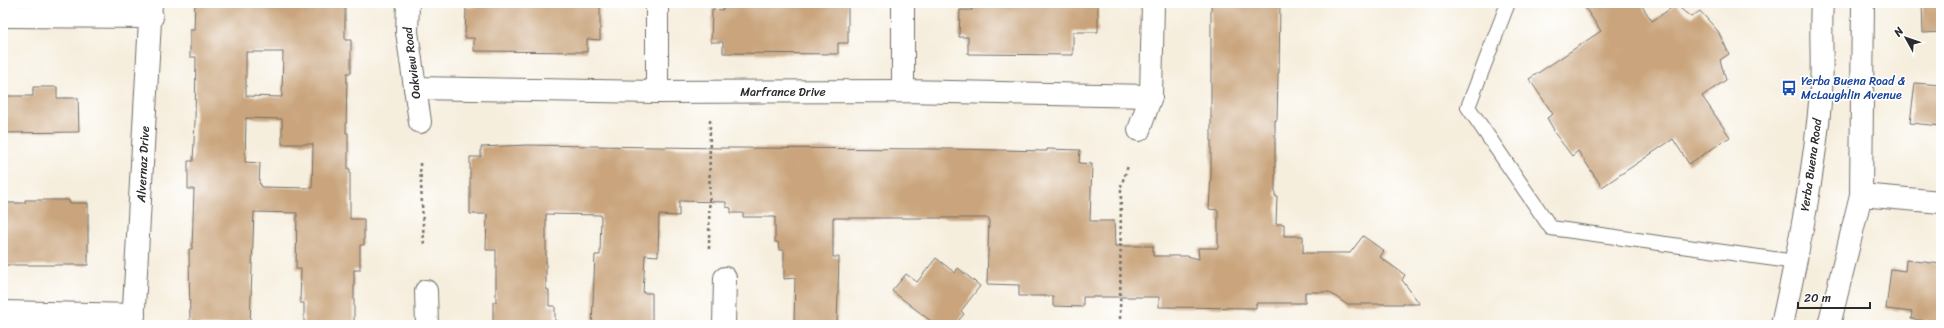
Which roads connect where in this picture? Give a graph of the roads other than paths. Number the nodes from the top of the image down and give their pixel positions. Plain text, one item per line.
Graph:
1 (408, 3) edge
2 (657, 3) edge
3 (903, 3) edge
4 (1153, 3) edge
5 (1508, 3) edge
6 (1863, 3) edge
7 (1821, 4) edge
8 (152, 10) edge
9 (3, 16) edge
10 (415, 88) junction
11 (903, 91) junction
12 (657, 92) junction
13 (1150, 96) junction
14 (420, 122) dead end
15 (1140, 130) dead end
16 (1861, 195) junction
17 (1941, 202) edge
18 (1796, 262) junction
19 (725, 278) dead end
20 (426, 291) dead end
21 (3, 312) edge
22 (134, 320) edge
23 (427, 325) edge
24 (724, 325) edge
25 (1782, 325) edge
26 (1829, 325) edge

1 - 10 street, Oakview Road
2 - 12 street
3 - 11 street
4 - 13 street
5 - 18 lane
6 - 16 street
7 - 18 street, Yerba Buena Road
8 - 9 street
8 - 22 street, Alvernaz Drive
10 - 12 street, Marfrance Drive
10 - 14 street, Oakview Road
11 - 12 street, Marfrance Drive
11 - 13 street, Marfrance Drive
13 - 15 street
16 - 17 street
16 - 26 street
18 - 25 street, Yerba Buena Road
19 - 24 street
20 - 23 street
21 - 22 street

